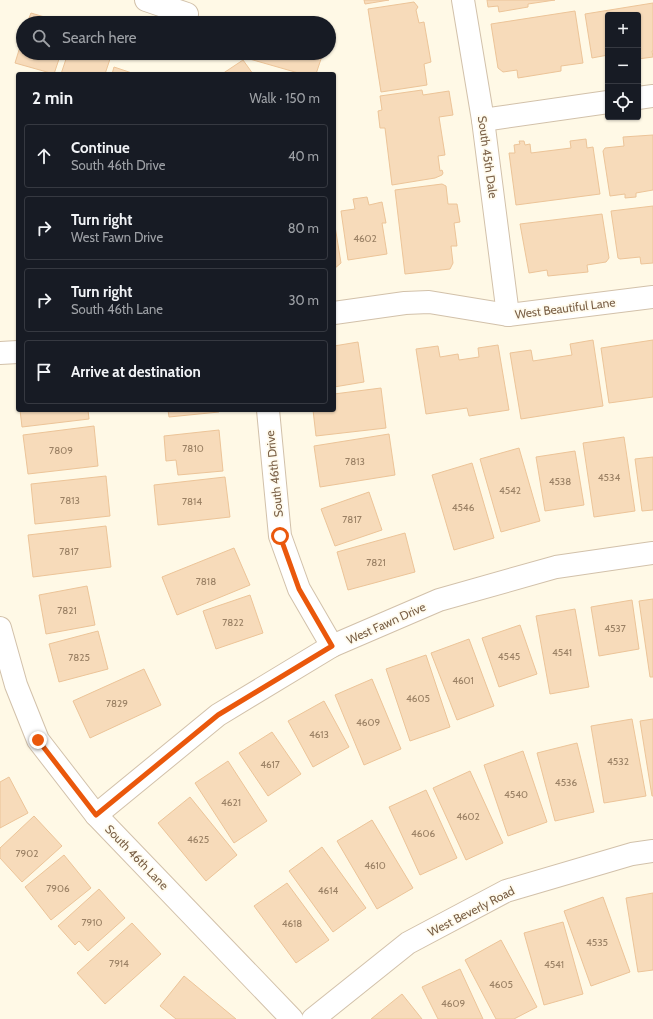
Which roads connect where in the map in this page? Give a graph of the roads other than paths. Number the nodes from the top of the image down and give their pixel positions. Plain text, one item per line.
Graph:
1 (146, 0) edge
2 (463, 0) edge
3 (187, 14) dead end
4 (653, 96) edge
5 (641, 98) edge
6 (605, 102) edge
7 (483, 120) junction
8 (653, 296) edge
9 (336, 313) edge
10 (508, 315) junction
11 (16, 352) edge
12 (0, 353) edge
13 (268, 412) edge
14 (653, 553) edge
15 (0, 628) edge
16 (332, 646) junction
17 (8, 688) edge
18 (96, 815) junction
19 (653, 851) edge
20 (292, 1019) edge
21 (313, 1019) edge

1 - 3 street
2 - 7 street, South 45th Dale
4 - 5 street
6 - 7 street
7 - 10 street, South 45th Dale
8 - 10 street, West Beautiful Lane
9 - 10 street, West Beautiful Lane
11 - 12 street
13 - 16 street, South 46th Drive
14 - 16 street, West Fawn Drive
15 - 17 street, South 46th Lane
16 - 18 street, West Fawn Drive
17 - 18 street, South 46th Lane
18 - 20 street, South 46th Lane
19 - 21 street, West Beverly Road

